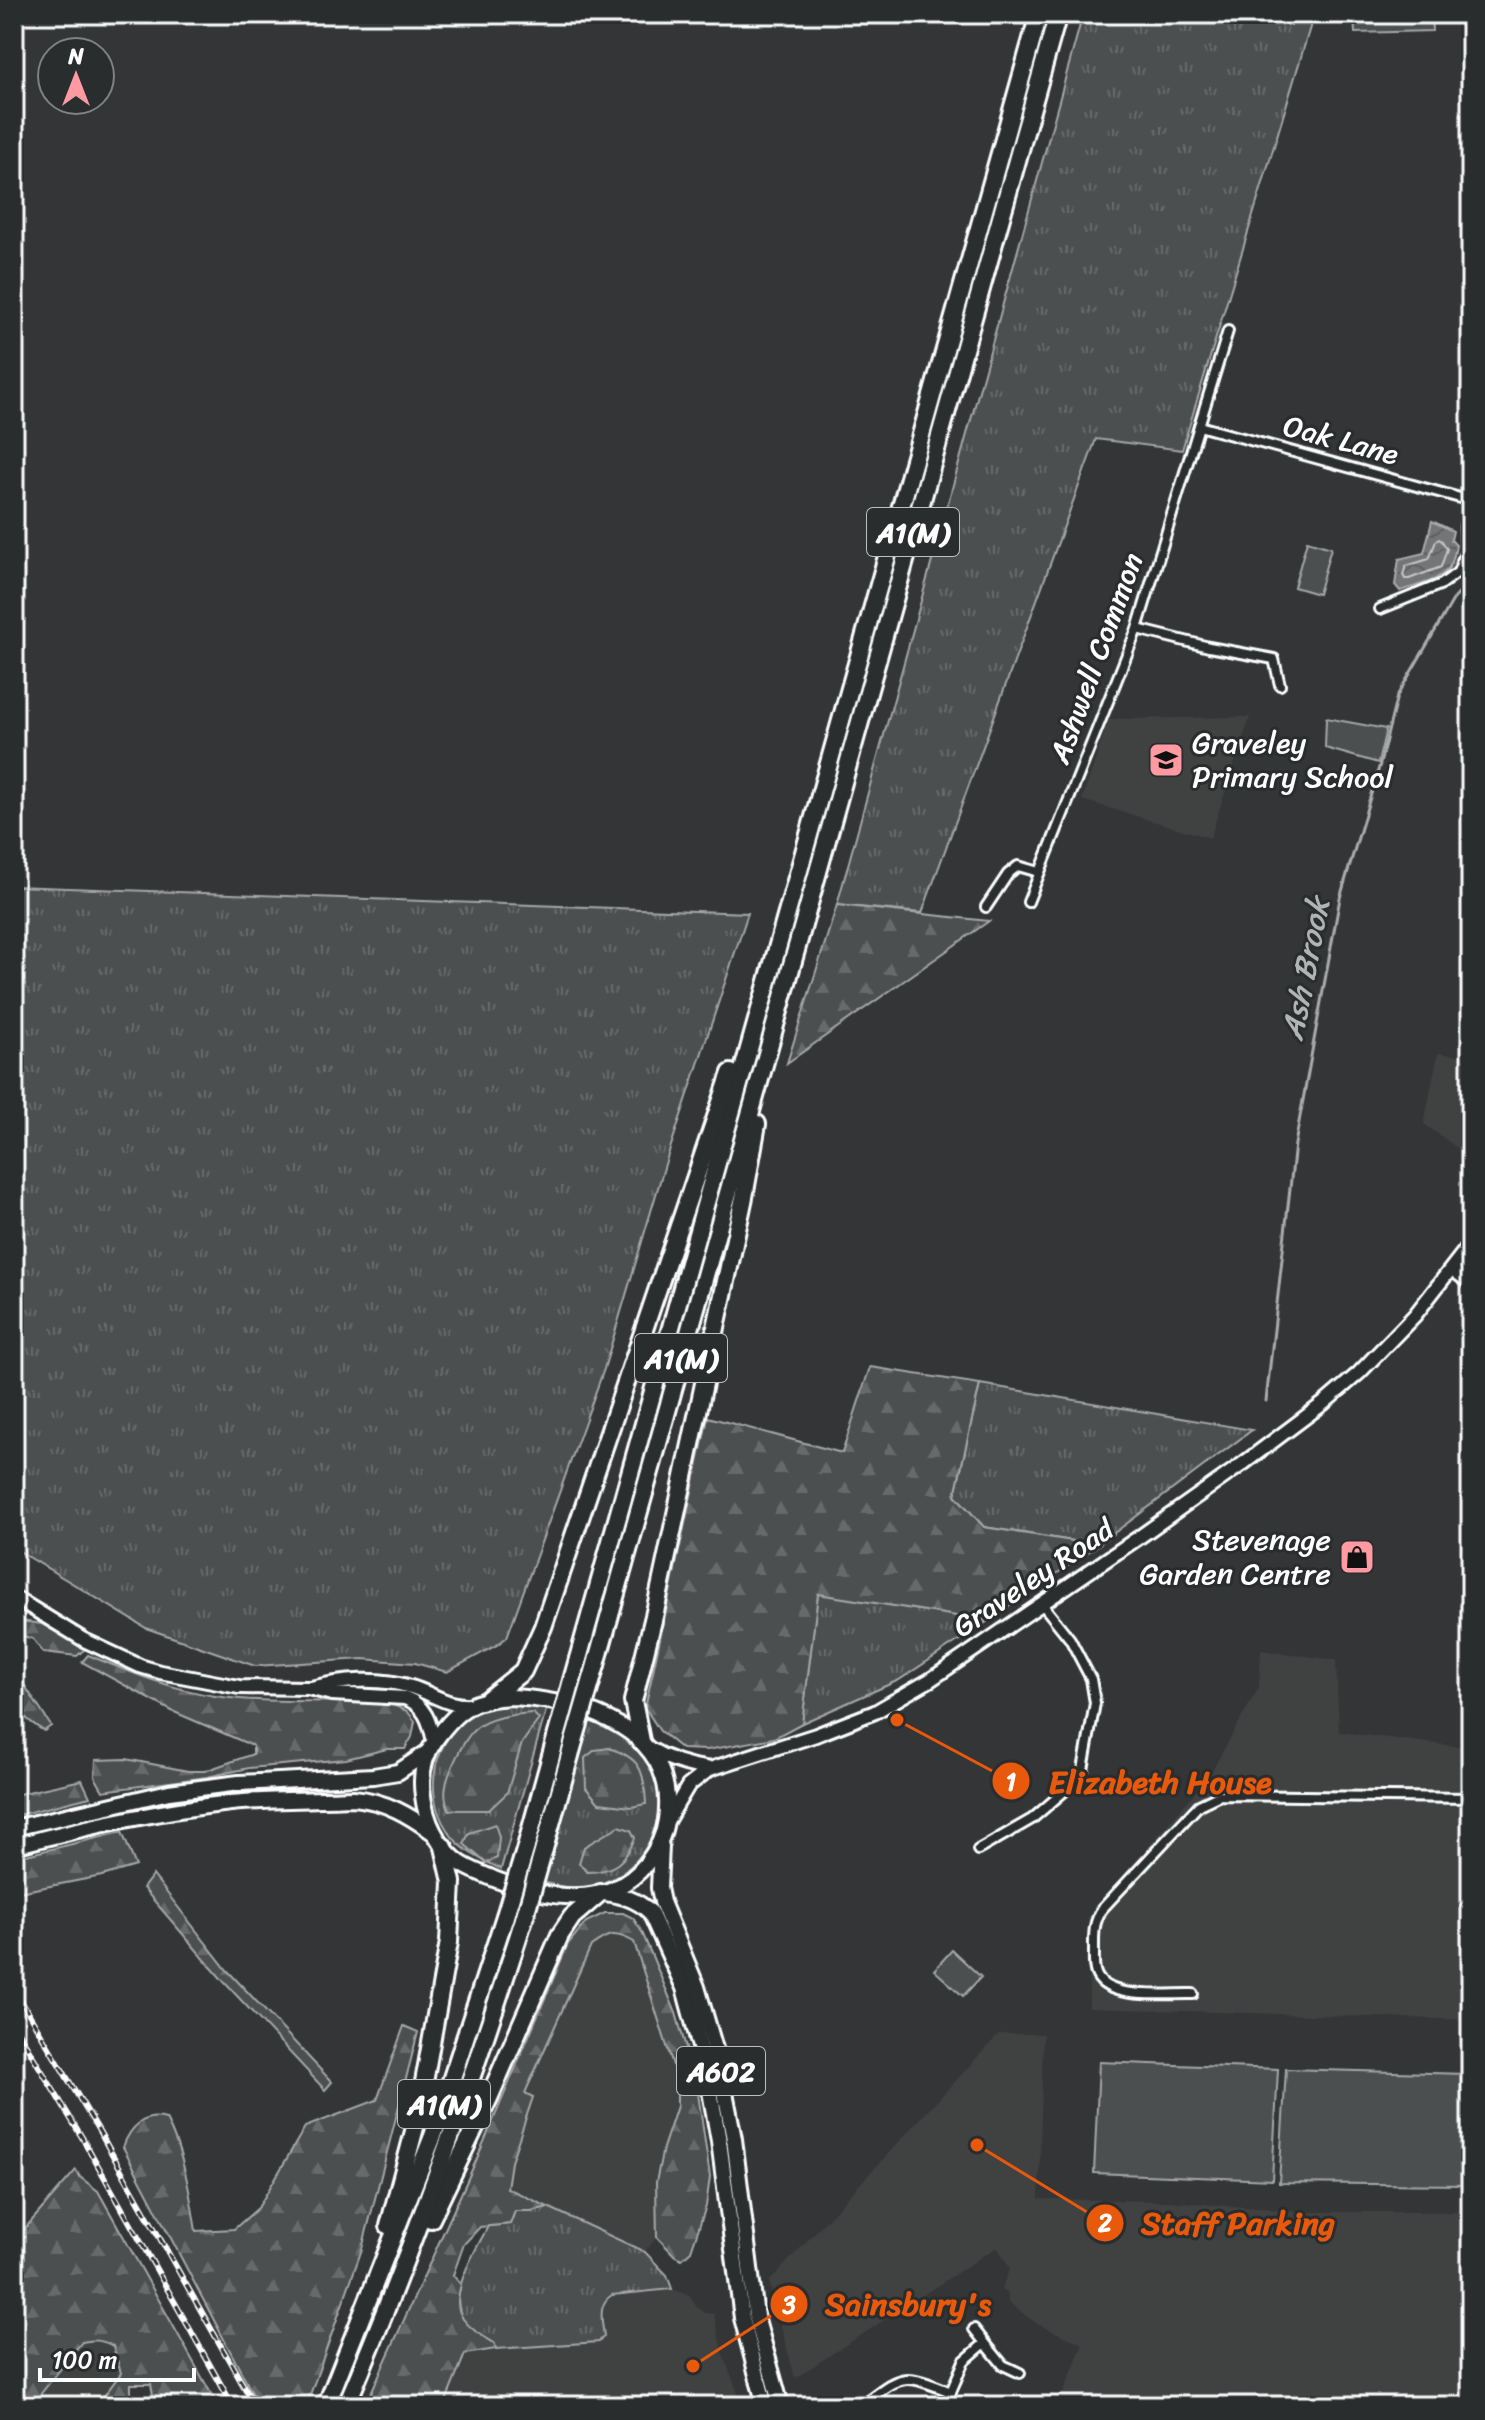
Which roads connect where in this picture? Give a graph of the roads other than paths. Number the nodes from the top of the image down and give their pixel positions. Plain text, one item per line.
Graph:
1 (1039, 14) edge
2 (1058, 14) edge
3 (1470, 14) edge
4 (1471, 58) edge
5 (1228, 331) dead end
6 (1199, 426) junction
7 (1471, 501) edge
8 (1471, 514) edge
9 (1380, 609) dead end
10 (1137, 629) junction
11 (1280, 685) dead end
12 (1039, 872) junction
13 (1028, 902) dead end
14 (986, 907) dead end
15 (762, 998) junction
16 (768, 1051) junction
17 (1471, 1243) edge
18 (1452, 1269) junction
19 (1471, 1283) edge
20 (14, 1597) edge
21 (1042, 1604) junction
22 (308, 1688) junction
23 (488, 1699) junction
24 (471, 1705) junction
25 (645, 1744) junction
26 (431, 1746) junction
27 (710, 1769) junction
28 (1471, 1798) edge
29 (14, 1828) edge
30 (665, 1828) junction
31 (439, 1840) junction
32 (14, 1846) edge
33 (978, 1850) dead end
34 (602, 1893) junction
35 (1193, 1994) dead end
36 (403, 2268) junction
37 (373, 2289) junction
38 (974, 2329) dead end
39 (985, 2343) junction
40 (1020, 2373) dead end
41 (951, 2392) junction
42 (326, 2406) edge
43 (346, 2406) edge
44 (765, 2406) edge
45 (781, 2406) edge
46 (860, 2406) edge
47 (945, 2406) edge

1 - 15 highway, A1(M)
2 - 16 highway, A1(M)
3 - 4 main road
5 - 6 street, Ashwell Common
6 - 7 street, Oak Lane
6 - 10 street, Ashwell Common
8 - 9 street
10 - 11 street
10 - 12 street, Ashwell Common
12 - 13 street, Ashwell Common
12 - 14 street
15 - 23 highway
15 - 37 highway, A1(M), bridge
16 - 25 highway, A1(M)
16 - 36 highway, A1(M), bridge
17 - 18 main road, Graveley Road
18 - 19 main road
18 - 21 main road, Graveley Road
20 - 22 main road
21 - 27 main road, Graveley Road
21 - 33 street
22 - 24 main road
22 - 26 main road
23 - 24 main road
23 - 25 main road
24 - 26 main road
25 - 27 main road
25 - 30 main road
26 - 29 main road
26 - 31 main road
27 - 30 main road, Graveley Road
28 - 35 street
30 - 34 main road
30 - 45 main road, A602
31 - 32 main road
31 - 34 main road
31 - 37 highway
34 - 36 highway
34 - 44 main road, A602
36 - 43 highway, A1(M)
37 - 42 highway, A1(M)
38 - 39 street
39 - 40 street
39 - 41 street
41 - 46 street
41 - 47 street

